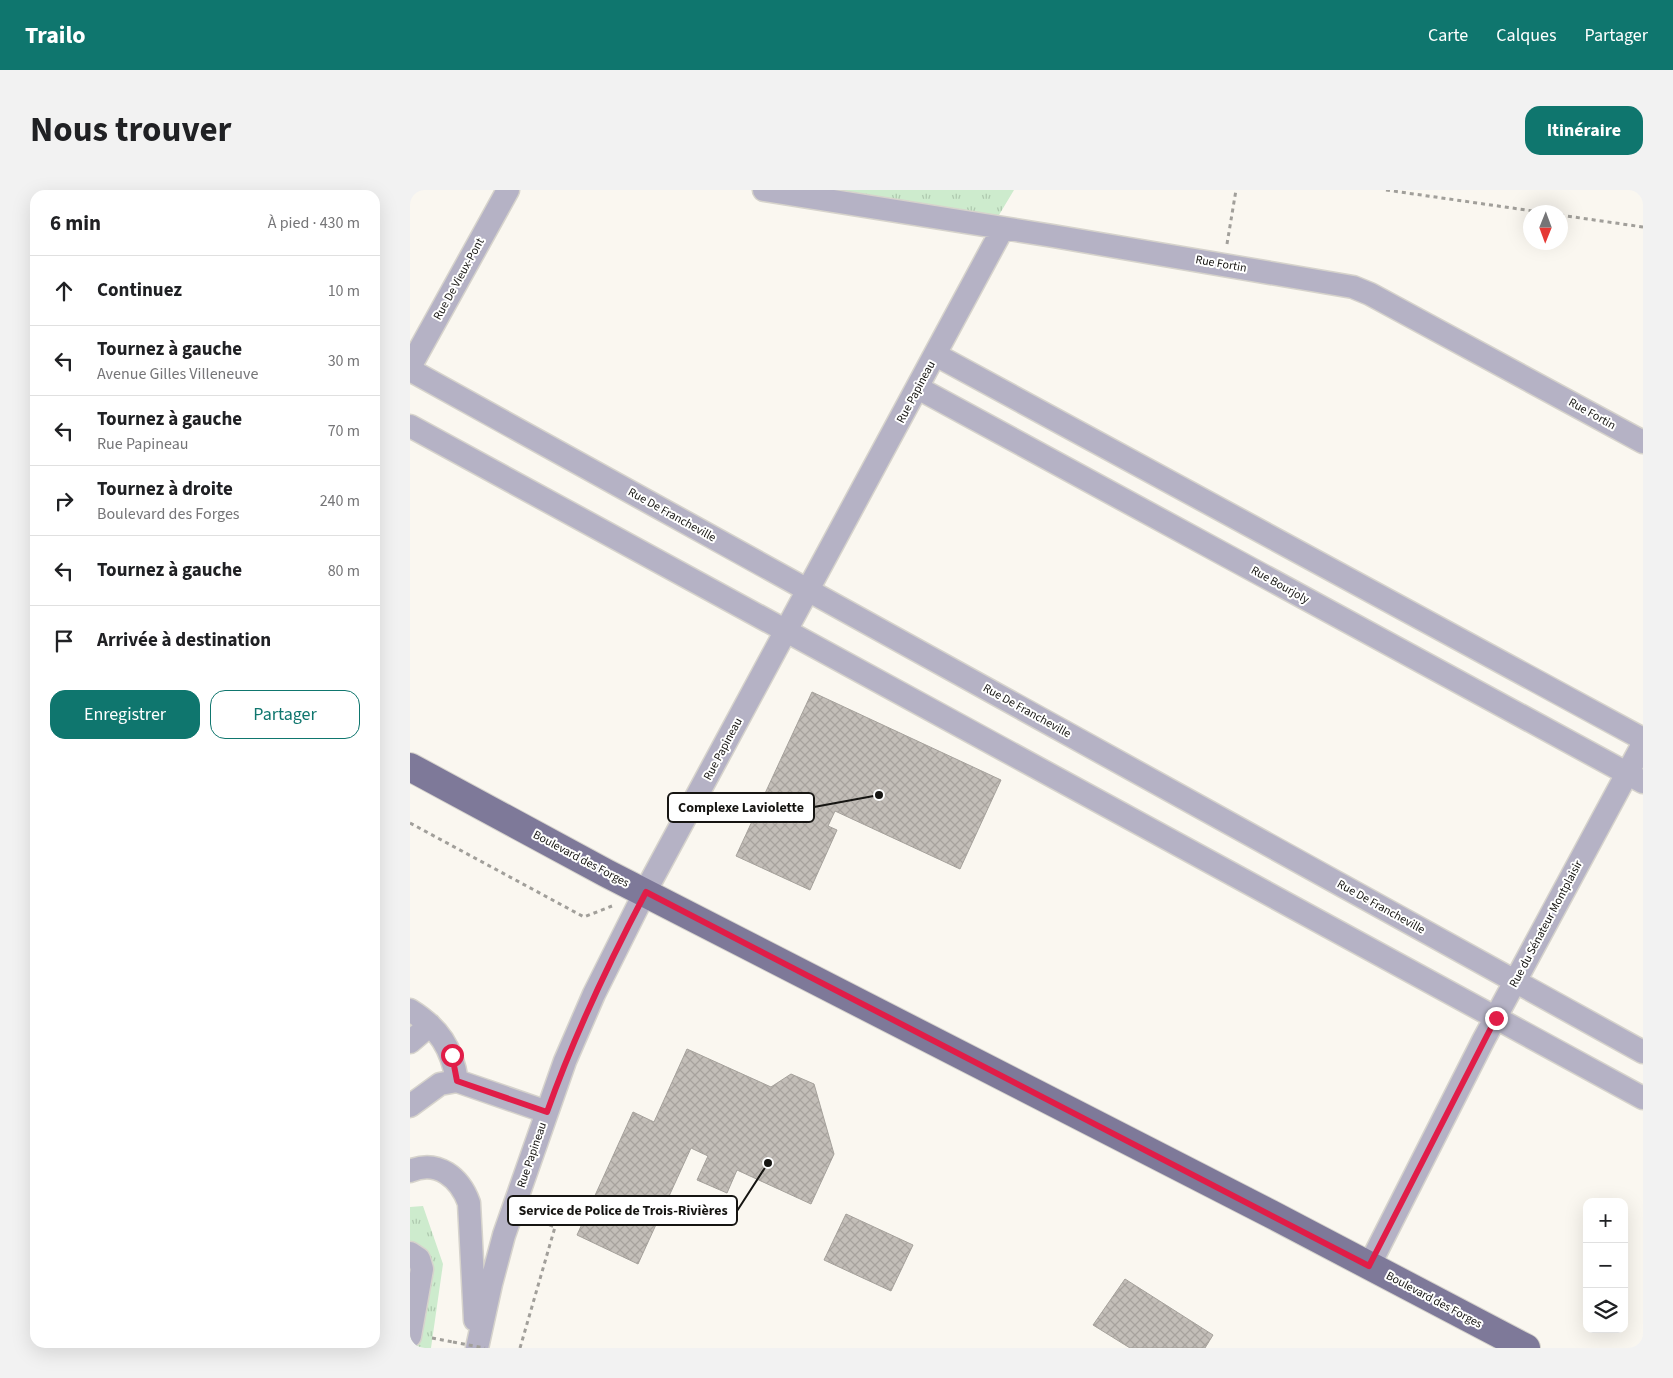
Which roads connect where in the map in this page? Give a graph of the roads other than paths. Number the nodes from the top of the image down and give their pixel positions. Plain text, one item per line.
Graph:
1 (508, 190) edge
2 (764, 190) edge
3 (1003, 228) junction
4 (936, 355) junction
5 (410, 369) edge
6 (918, 388) junction
7 (410, 426) edge
8 (1643, 442) edge
9 (809, 590) junction
10 (787, 631) junction
11 (1643, 740) edge
12 (1643, 744) edge
13 (410, 767) edge
14 (1635, 778) edge
15 (646, 892) junction
16 (1515, 981) junction
17 (410, 1010) edge
18 (1496, 1018) junction
19 (430, 1025) junction
20 (410, 1042) edge
21 (1643, 1052) edge
22 (457, 1081) junction
23 (1643, 1098) edge
24 (410, 1106) edge
25 (547, 1112) junction
26 (410, 1171) edge
27 (410, 1252) edge
28 (1369, 1266) junction
29 (417, 1337) edge
30 (477, 1348) edge
31 (1526, 1348) edge

1 - 5 street, Rue De Vieux-Pont
2 - 3 street, Rue Fortin
3 - 4 street, Rue Papineau
3 - 8 street, Rue Fortin
4 - 6 street, Rue Papineau
4 - 11 street
5 - 9 street, Rue De Francheville
6 - 9 street, Rue Papineau
6 - 14 street, Rue Bourjoly
7 - 10 street
9 - 10 street, Rue Papineau
9 - 16 street, Rue De Francheville
10 - 15 street, Rue Papineau
10 - 18 street
12 - 14 street, Rue du Sénateur Montplaisir
13 - 15 main road, Boulevard des Forges
14 - 16 street, Rue du Sénateur Montplaisir
15 - 25 street, Rue Papineau
15 - 28 main road, Boulevard des Forges
16 - 18 street, Rue du Sénateur Montplaisir
16 - 21 street, Rue De Francheville
17 - 19 street
18 - 23 street
18 - 28 street, Rue du Sénateur Montplaisir
19 - 20 street
19 - 22 street
22 - 24 street
22 - 25 street
25 - 30 street, Rue Papineau
26 - 30 street
27 - 29 street
28 - 31 main road, Boulevard des Forges

